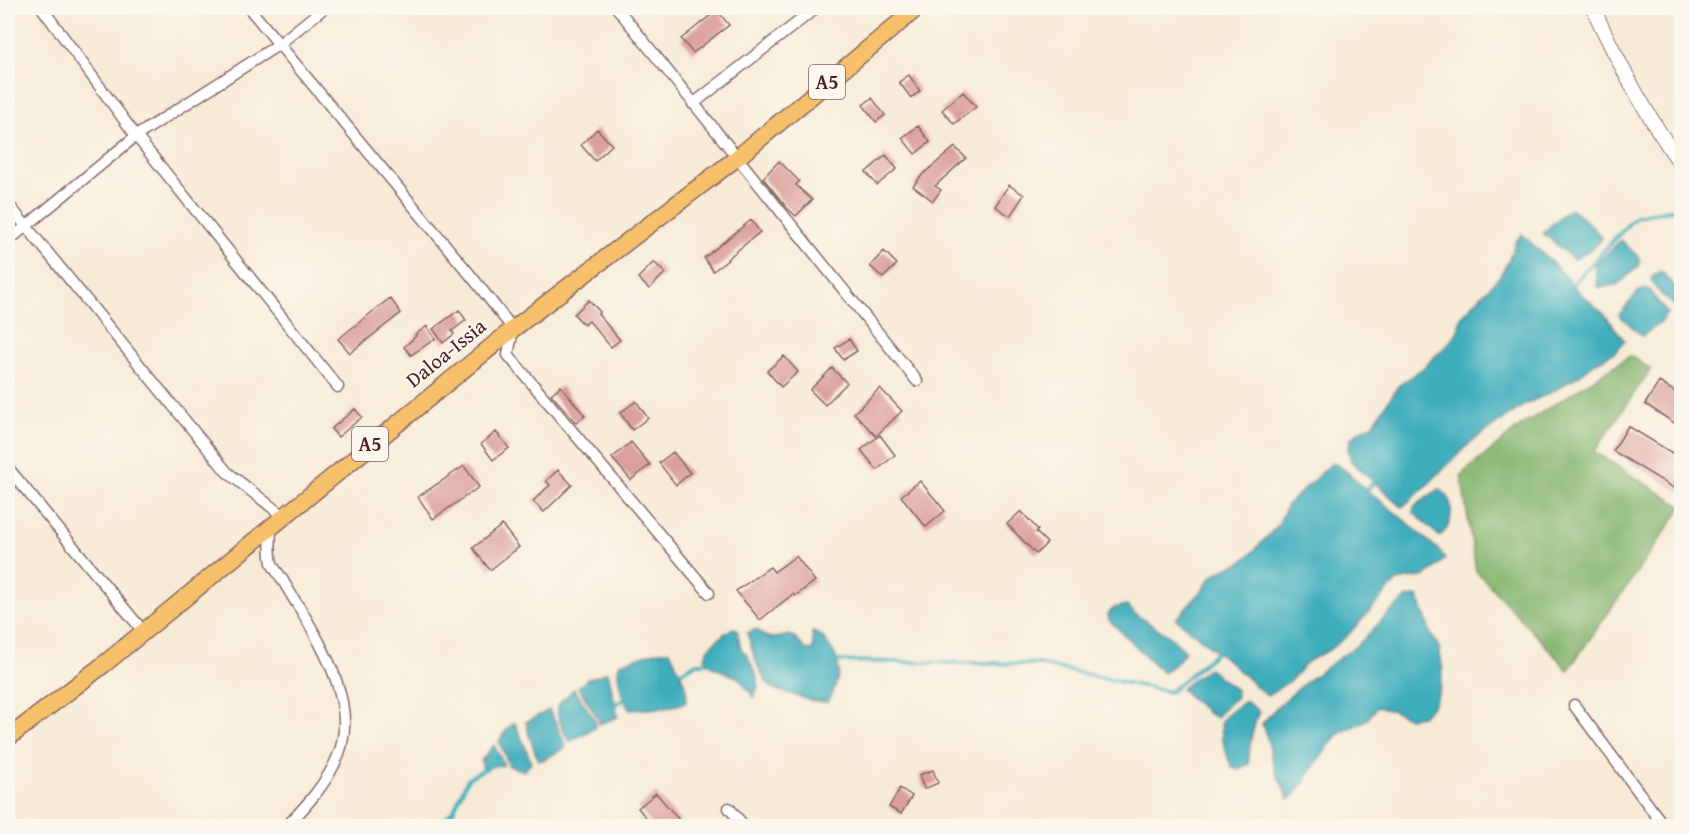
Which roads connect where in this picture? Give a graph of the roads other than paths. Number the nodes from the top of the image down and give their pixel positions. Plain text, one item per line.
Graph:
1 (42, 8) edge
2 (249, 8) edge
3 (324, 8) edge
4 (617, 8) edge
5 (816, 8) edge
6 (916, 8) edge
7 (1593, 8) edge
8 (278, 45) junction
9 (693, 104) junction
10 (136, 136) junction
11 (738, 157) junction
12 (1682, 166) edge
13 (8, 204) edge
14 (25, 226) junction
15 (8, 241) edge
16 (513, 329) junction
17 (917, 381) dead end
18 (338, 387) dead end
19 (8, 468) edge
20 (277, 521) junction
21 (709, 593) dead end
22 (143, 632) junction
23 (1574, 705) dead end
24 (8, 738) edge
25 (729, 808) dead end
26 (288, 826) edge
27 (744, 826) edge
28 (1664, 826) edge

1 - 10 street
2 - 8 street
3 - 8 street
4 - 9 street
5 - 9 street
6 - 11 main road, Daloa-Issia / A5
7 - 12 street
8 - 10 street
8 - 16 street
9 - 11 street
10 - 14 street
10 - 18 street
11 - 16 main road, Daloa-Issia / A5
11 - 17 street
13 - 14 street
14 - 15 street
14 - 20 street
16 - 20 main road, Daloa-Issia / A5
16 - 21 street
19 - 22 street
20 - 22 main road, Daloa-Issia / A5
20 - 26 street
22 - 24 main road, Daloa-Issia / A5
23 - 28 street
25 - 27 street

